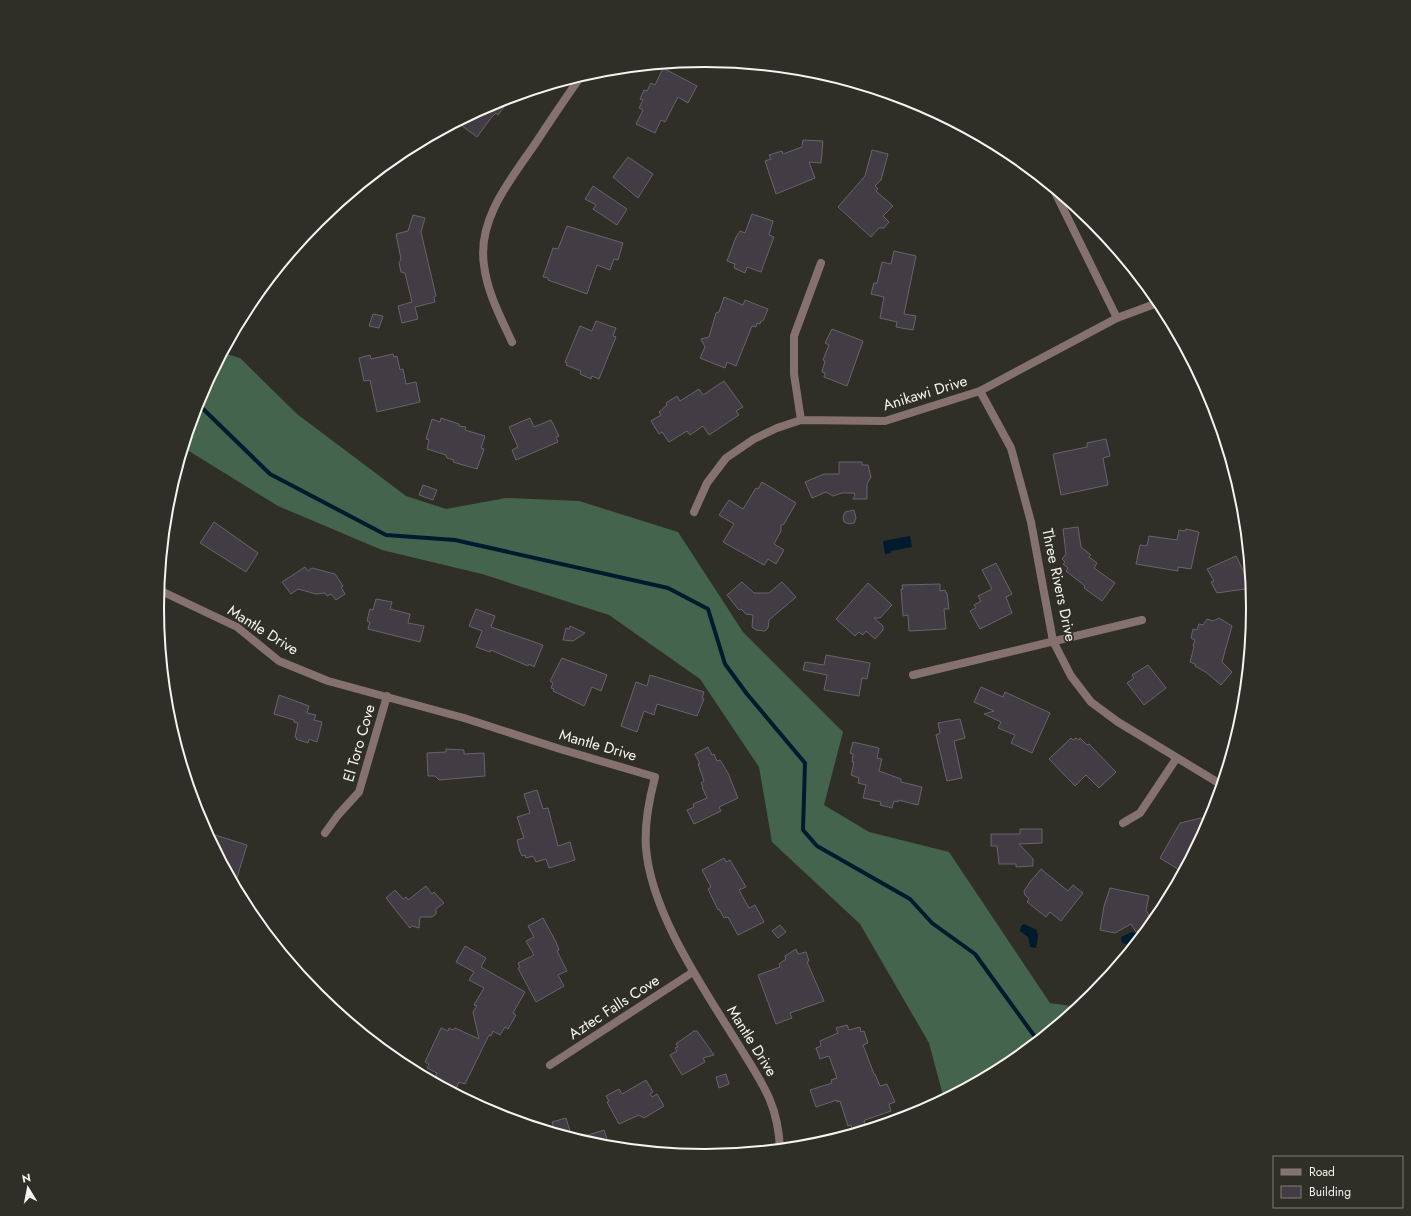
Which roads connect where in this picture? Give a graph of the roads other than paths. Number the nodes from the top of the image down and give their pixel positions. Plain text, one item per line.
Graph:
1 (577, 82) edge
2 (1058, 197) edge
3 (821, 263) dead end
4 (1153, 305) edge
5 (1117, 318) junction
6 (512, 342) dead end
7 (980, 390) junction
8 (802, 420) junction
9 (694, 512) dead end
10 (165, 593) edge
11 (1142, 620) dead end
12 (1053, 641) junction
13 (913, 675) dead end
14 (387, 696) junction
15 (1176, 758) junction
16 (1218, 783) edge
17 (1122, 823) dead end
18 (325, 833) dead end
19 (693, 972) junction
20 (550, 1065) dead end
21 (779, 1144) edge

1 - 6 street
2 - 5 street
3 - 8 street
4 - 5 street, Anikawi Drive
5 - 7 street, Anikawi Drive
7 - 8 street, Anikawi Drive
7 - 12 street, Three Rivers Drive
8 - 9 street, Anikawi Drive
10 - 14 street, Mantle Drive
11 - 12 street
12 - 13 street
12 - 15 street, Three Rivers Drive
14 - 18 street, El Toro Cove
14 - 19 street, Mantle Drive
15 - 16 street, Three Rivers Drive
15 - 17 street
19 - 20 street, Aztec Falls Cove
19 - 21 street, Mantle Drive

